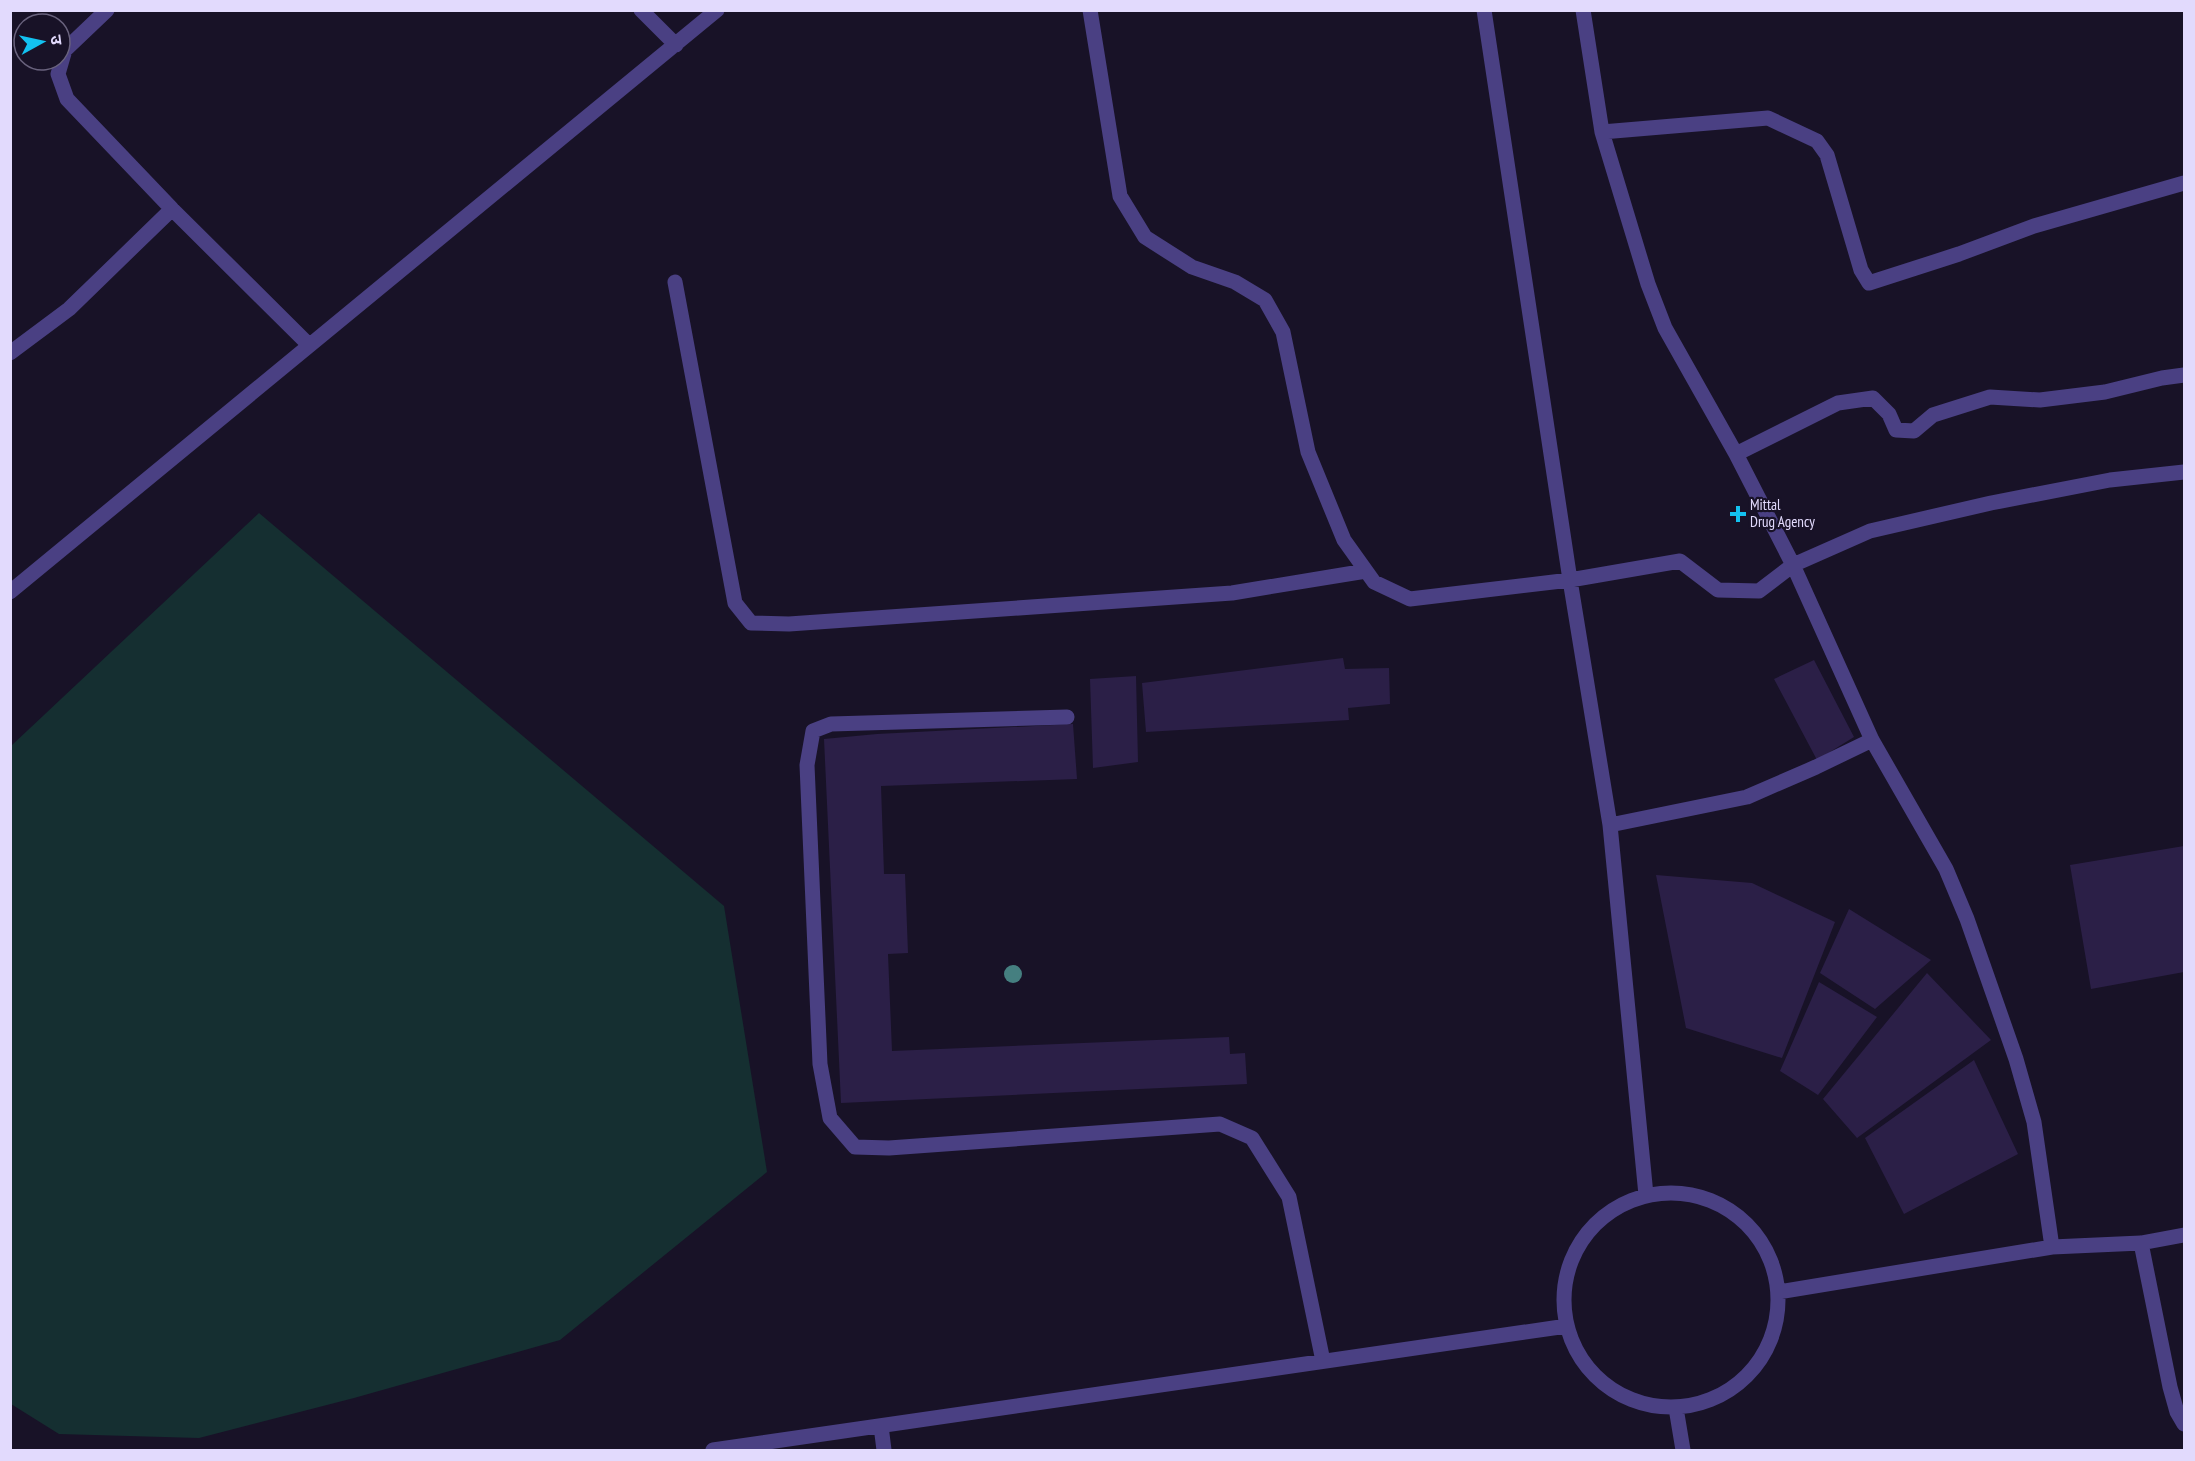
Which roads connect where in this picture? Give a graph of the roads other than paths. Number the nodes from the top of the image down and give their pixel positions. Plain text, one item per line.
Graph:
1 (107, 10) edge
2 (641, 10) edge
3 (717, 10) edge
4 (1090, 10) edge
5 (1484, 10) edge
6 (1583, 10) edge
7 (676, 45) junction
8 (1602, 132) junction
9 (2184, 183) edge
10 (172, 209) junction
11 (675, 282) dead end
12 (309, 345) junction
13 (10, 353) edge
14 (2184, 375) edge
15 (1736, 454) junction
16 (2184, 472) edge
17 (1794, 565) junction
18 (1366, 571) junction
19 (1570, 580) junction
20 (10, 592) edge
21 (1067, 717) dead end
22 (1872, 740) junction
23 (1610, 825) junction
24 (1646, 1195) junction
25 (2184, 1235) edge
26 (2141, 1243) junction
27 (2052, 1247) junction
28 (1778, 1292) junction
29 (1567, 1326) junction
30 (1323, 1361) junction
31 (1676, 1408) junction
32 (2184, 1424) edge
33 (881, 1426) junction
34 (713, 1450) edge
35 (884, 1450) edge
36 (1683, 1450) edge

1 - 10 street
2 - 7 street
3 - 7 street
4 - 18 street
5 - 19 street
6 - 8 street
7 - 12 street
8 - 9 street
8 - 15 street
10 - 12 street
10 - 13 street
11 - 18 street
12 - 20 street
14 - 15 street
15 - 17 street
16 - 17 street
17 - 19 street
17 - 22 street
18 - 19 street
19 - 23 street
21 - 30 street
22 - 23 street
22 - 27 street
23 - 24 street
24 - 28 street
24 - 29 street
25 - 26 street
26 - 27 street
26 - 32 street
27 - 28 street
28 - 31 street
29 - 30 street
29 - 31 street
30 - 33 street
31 - 36 street
33 - 34 street
33 - 35 street

